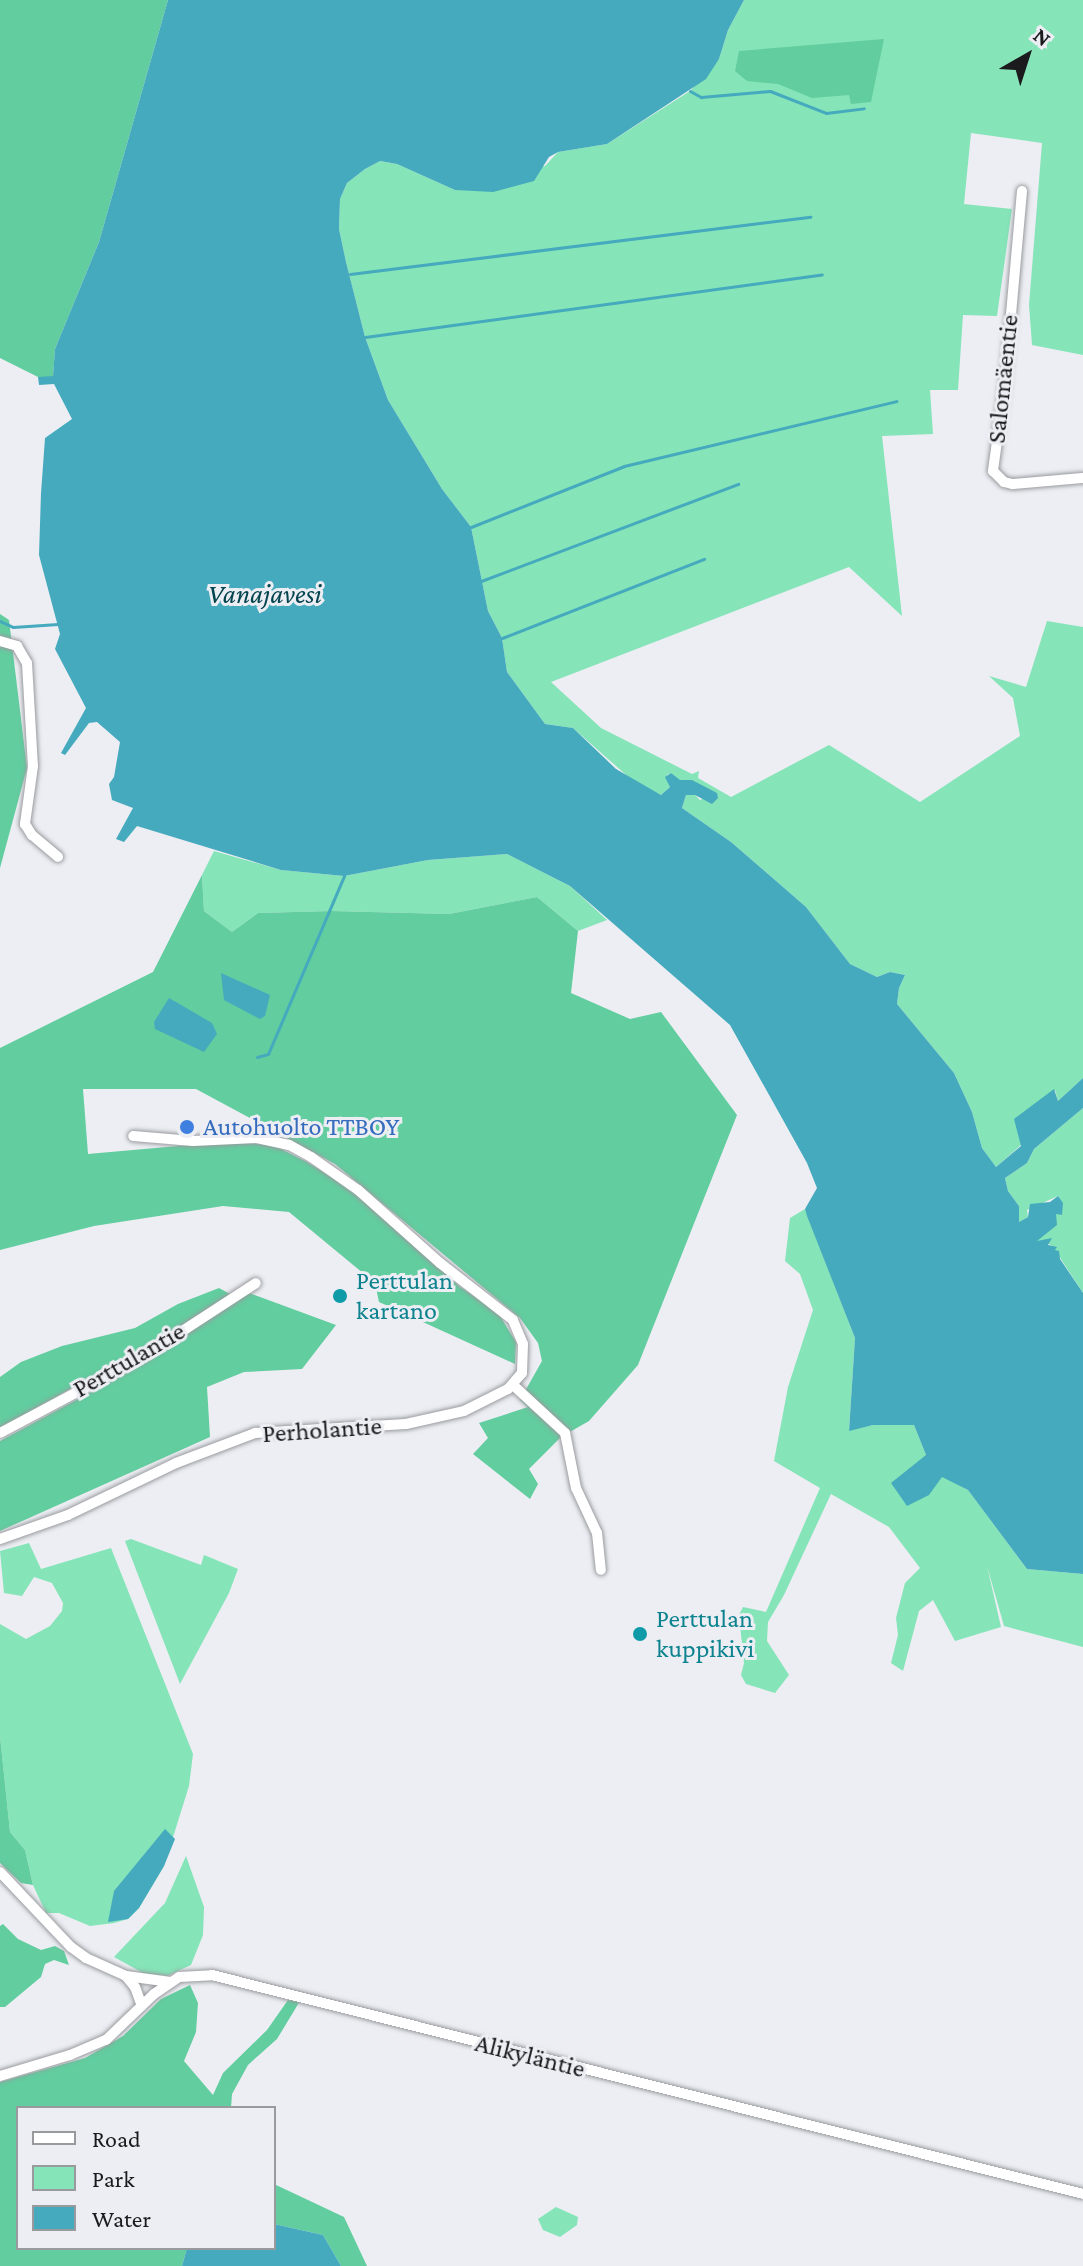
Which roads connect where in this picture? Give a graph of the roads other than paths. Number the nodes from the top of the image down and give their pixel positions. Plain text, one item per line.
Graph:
1 (1022, 191) dead end
2 (1083, 478) edge
3 (0, 641) edge
4 (58, 857) dead end
5 (133, 1136) dead end
6 (256, 1283) dead end
7 (513, 1385) junction
8 (0, 1433) edge
9 (0, 1539) edge
10 (601, 1570) dead end
11 (0, 1872) edge
12 (126, 1976) junction
13 (171, 1982) junction
14 (142, 2006) junction
15 (0, 2076) edge
16 (1082, 2195) edge

1 - 2 street, Salomäentie
3 - 4 street
5 - 7 street
6 - 8 street, Perttulantie
7 - 9 street, Perholantie
7 - 10 street
11 - 12 street
12 - 13 street
12 - 14 street
13 - 14 street, Alikyläntie
13 - 16 street, Alikyläntie
14 - 15 street, Alikyläntie

